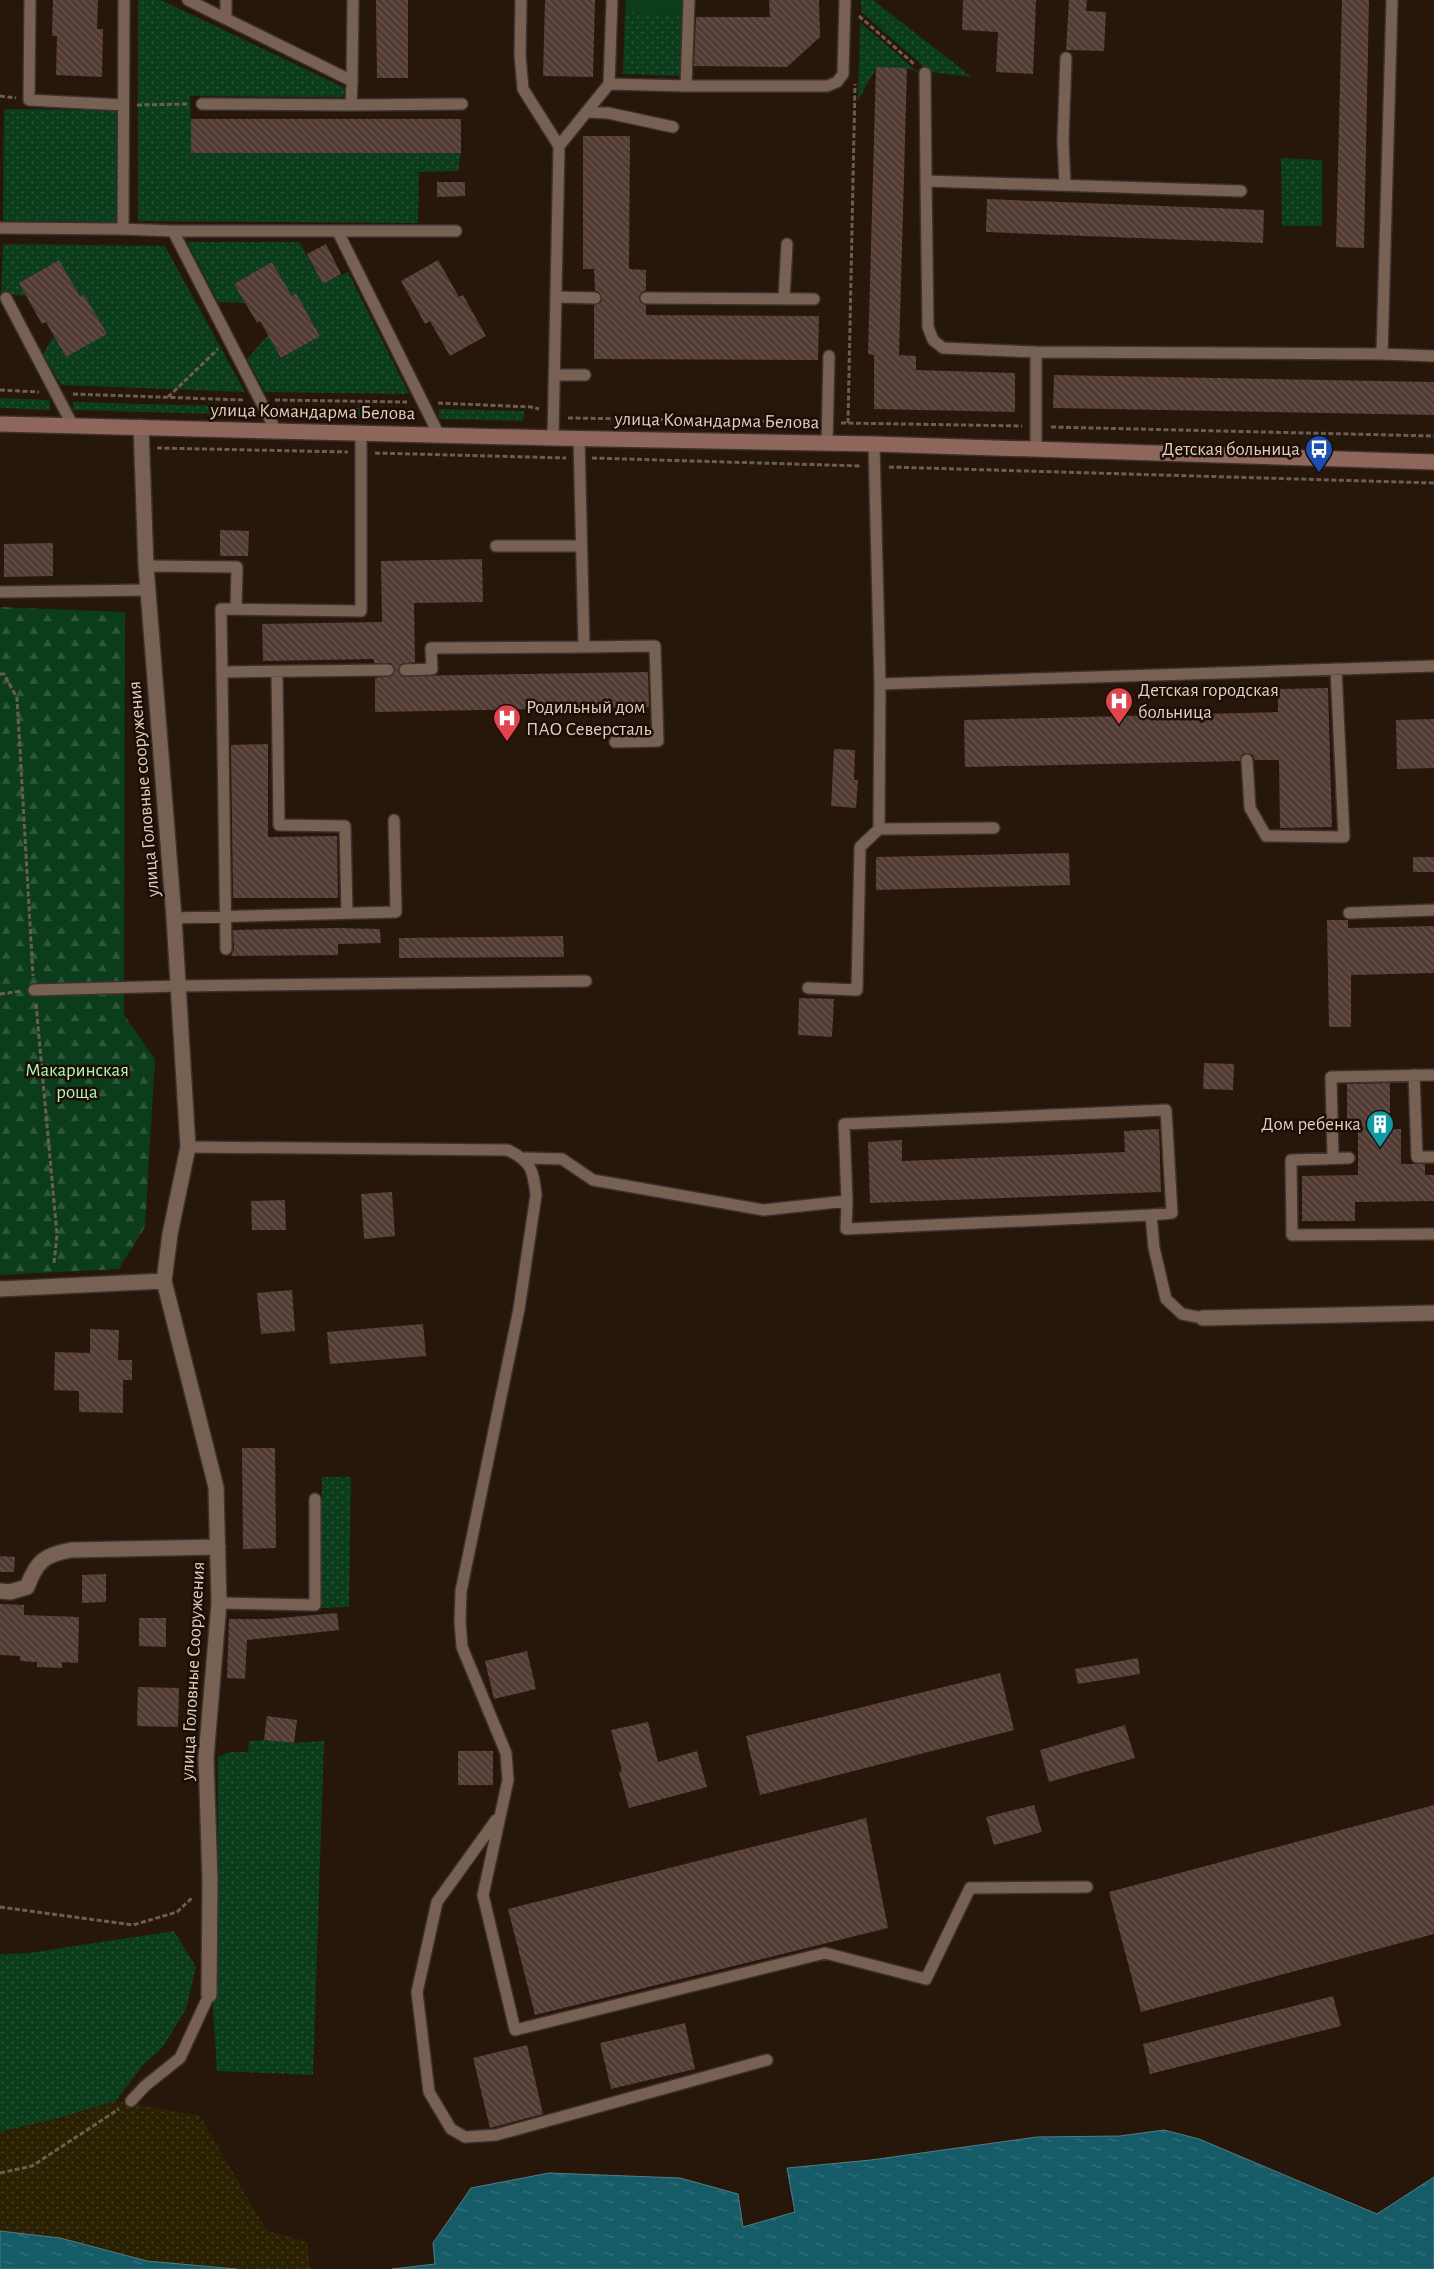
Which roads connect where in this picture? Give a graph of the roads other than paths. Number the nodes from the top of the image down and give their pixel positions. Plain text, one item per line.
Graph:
1 (30, 0) edge
2 (124, 0) edge
3 (188, 0) edge
4 (226, 0) edge
5 (353, 0) edge
6 (521, 0) edge
7 (612, 0) edge
8 (689, 0) edge
9 (845, 0) edge
10 (1392, 0) edge
11 (226, 17) junction
12 (1066, 58) dead end
13 (925, 73) road end
14 (352, 81) junction
15 (609, 84) junction
16 (686, 86) junction
17 (202, 104) dead end
18 (462, 104) dead end
19 (123, 105) junction
20 (351, 105) junction
21 (586, 112) junction
22 (673, 127) dead end
23 (559, 146) junction
24 (926, 181) junction
25 (1065, 185) junction
26 (1241, 191) dead end
27 (0, 228) edge
28 (123, 229) junction
29 (174, 231) junction
30 (456, 231) dead end
31 (338, 232) junction
32 (787, 244) dead end
33 (556, 297) junction
34 (6, 298) dead end
35 (594, 298) dead end
36 (646, 298) dead end
37 (784, 298) junction
38 (814, 299) dead end
39 (1036, 352) junction
40 (1382, 354) junction
41 (829, 356) dead end
42 (1434, 356) edge
43 (555, 375) junction
44 (585, 375) dead end
45 (0, 424) edge
46 (73, 426) junction
47 (141, 427) junction
48 (276, 431) junction
49 (361, 433) junction
50 (439, 435) junction
51 (553, 438) junction
52 (579, 438) junction
53 (827, 443) junction
54 (874, 444) junction
55 (1036, 449) junction
56 (1434, 462) edge
57 (496, 546) dead end
58 (582, 546) junction
59 (146, 566) junction
60 (148, 590) junction
61 (0, 592) edge
62 (236, 609) junction
63 (584, 647) junction
64 (1434, 666) edge
65 (1336, 669) junction
66 (388, 670) dead end
67 (405, 670) dead end
68 (223, 672) junction
69 (277, 672) junction
70 (880, 684) junction
71 (615, 742) dead end
72 (1247, 760) dead end
73 (394, 820) dead end
74 (994, 828) dead end
75 (879, 829) junction
76 (1434, 910) edge
77 (1349, 912) dead end
78 (347, 913) junction
79 (226, 916) junction
80 (174, 918) junction
81 (226, 949) dead end
82 (586, 981) dead end
83 (178, 986) junction
84 (808, 988) dead end
85 (34, 990) road end
86 (1414, 1075) junction
87 (1434, 1075) edge
88 (188, 1148) junction
89 (1434, 1157) edge
90 (525, 1158) junction
91 (1333, 1158) junction
92 (1349, 1158) dead end
93 (847, 1201) junction
94 (1152, 1214) junction
95 (1434, 1234) edge
96 (164, 1281) junction
97 (0, 1289) edge
98 (1434, 1312) edge
99 (1203, 1318) joint
100 (315, 1499) dead end
101 (218, 1547) junction
102 (0, 1591) edge
103 (219, 1603) junction
104 (498, 1816) junction
105 (1087, 1887) dead end
106 (209, 1995) joint
107 (767, 2060) dead end
108 (132, 2100) road end

1 - 19 lane
2 - 19 lane
3 - 11 lane
4 - 11 lane
5 - 14 lane
6 - 23 lane
7 - 15 lane
8 - 16 lane
9 - 16 lane
10 - 40 lane
11 - 14 lane
12 - 25 lane
13 - 24 lane
14 - 20 lane
15 - 16 lane
15 - 21 lane
17 - 20 lane
18 - 20 lane
19 - 28 lane
21 - 22 lane
21 - 23 lane
23 - 33 lane
24 - 25 lane
24 - 39 lane
25 - 26 lane
27 - 28 lane
28 - 29 lane
29 - 31 lane
29 - 48 lane
30 - 31 lane
31 - 50 lane
32 - 37 lane
33 - 35 lane
33 - 43 lane
34 - 46 lane
36 - 37 lane
37 - 38 lane
39 - 40 lane
39 - 55 lane
40 - 42 lane
41 - 53 lane
43 - 44 lane
43 - 51 lane
45 - 46 main road, улица Командарма Белова
46 - 47 main road, улица Командарма Белова
47 - 48 main road, улица Командарма Белова
47 - 59 street, улица Головные сооружения
48 - 49 main road, улица Командарма Белова
49 - 50 main road, улица Командарма Белова
49 - 62 lane
50 - 51 main road, улица Командарма Белова
51 - 52 main road, улица Командарма Белова
52 - 53 main road, улица Командарма Белова
52 - 58 lane
53 - 54 main road, улица Командарма Белова
54 - 55 main road, улица Командарма Белова
54 - 70 lane
55 - 56 main road, улица Командарма Белова
57 - 58 lane
58 - 63 lane
59 - 60 street, улица Головные сооружения
59 - 62 lane
60 - 61 lane
60 - 80 street, улица Головные сооружения
62 - 68 lane
63 - 67 lane
63 - 71 lane
64 - 65 lane
65 - 70 lane
65 - 72 lane
66 - 69 lane
68 - 69 lane
68 - 79 lane
69 - 78 lane
70 - 75 lane
73 - 78 lane
74 - 75 lane
75 - 84 lane
76 - 77 lane
78 - 79 lane
79 - 80 lane
79 - 81 lane
80 - 83 street, улица Головные сооружения
82 - 83 lane
83 - 85 lane
83 - 88 street, улица Головные сооружения
86 - 87 lane
86 - 89 lane
86 - 91 lane
88 - 90 lane
88 - 96 street, улица Головные Сооружения
90 - 93 lane
90 - 104 lane
91 - 92 lane
91 - 95 lane
93 - 94 lane
93 - 94 lane
94 - 99 lane
96 - 97 street
96 - 101 street, улица Головные Сооружения
98 - 99 street
100 - 103 lane
101 - 102 street
101 - 103 street, улица Головные Сооружения
103 - 106 street, улица Головные Сооружения
104 - 105 lane
104 - 107 lane
106 - 108 lane

